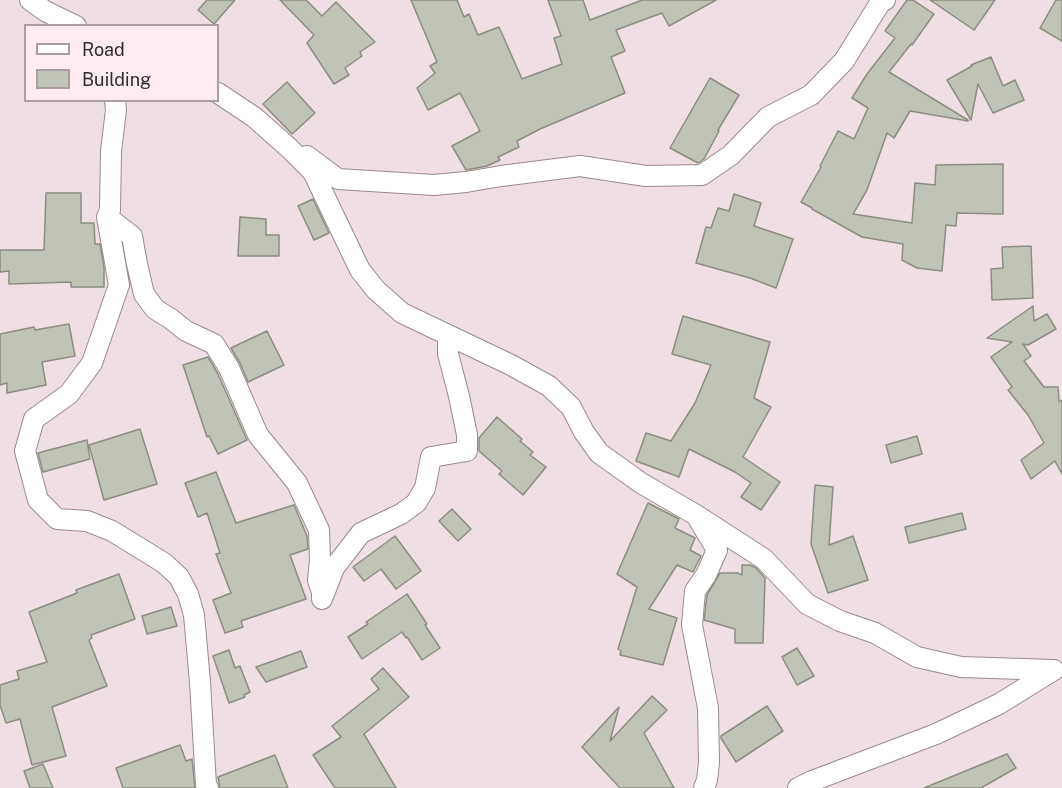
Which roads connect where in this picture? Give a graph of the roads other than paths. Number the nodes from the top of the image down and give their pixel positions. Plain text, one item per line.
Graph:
1 (30, 0) edge
2 (885, 0) edge
3 (72, 24) edge
4 (219, 94) edge
5 (115, 102) edge
6 (254, 117) junction
7 (106, 217) junction
8 (448, 335) junction
9 (696, 515) junction
10 (1058, 668) edge
11 (208, 788) edge
12 (704, 788) edge
13 (798, 788) edge

1 - 3 street
2 - 6 street
4 - 6 street
5 - 7 street
6 - 8 street
7 - 8 street
7 - 11 street
8 - 9 street
9 - 10 street
9 - 12 street
10 - 13 street

